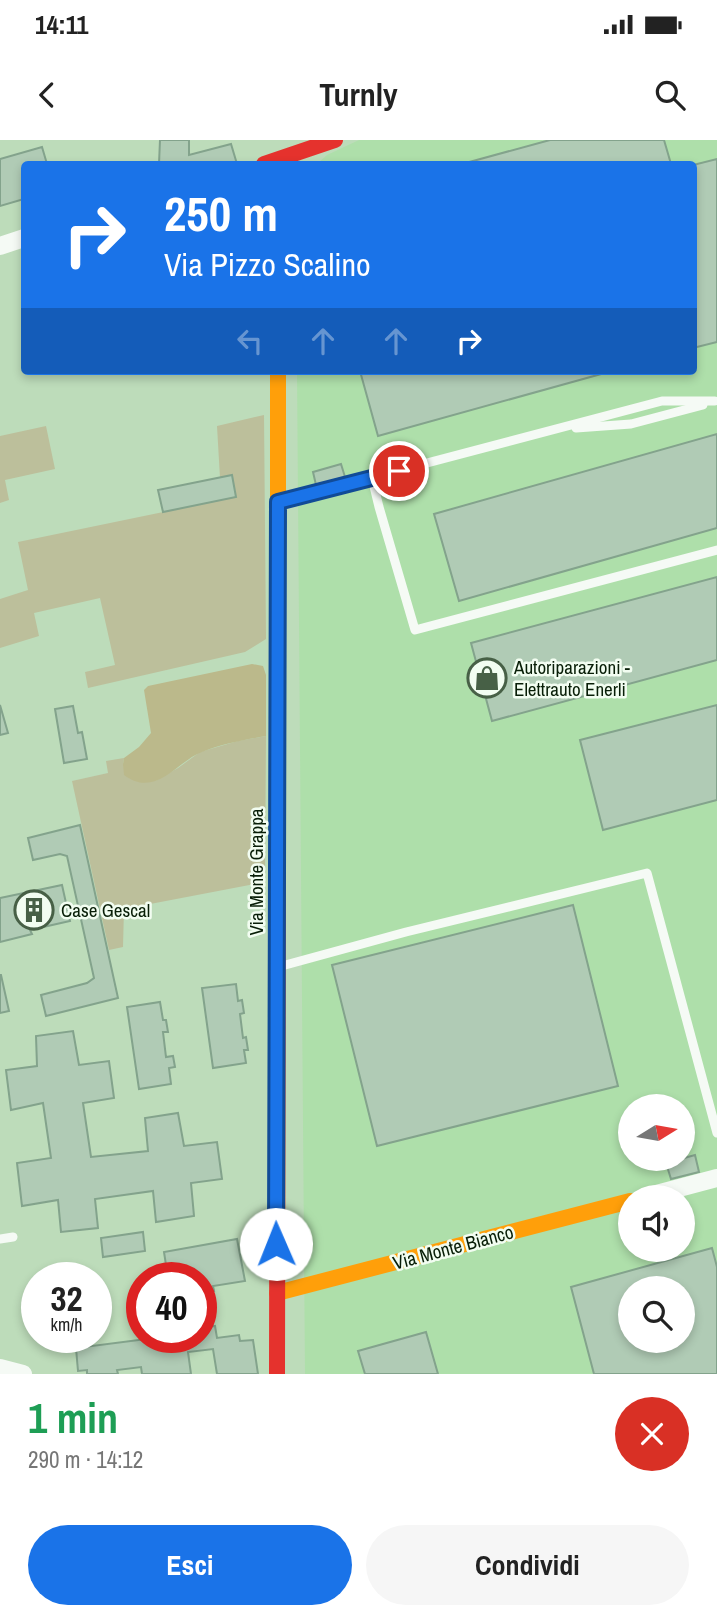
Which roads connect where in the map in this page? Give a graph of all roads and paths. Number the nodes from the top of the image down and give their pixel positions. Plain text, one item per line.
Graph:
1 (335, 140) edge
2 (274, 160) edge
3 (21, 239) edge
4 (0, 246) edge
5 (278, 375) edge
6 (716, 401) edge
7 (561, 428) junction
8 (372, 478) junction
9 (278, 502) junction
10 (717, 550) edge
11 (276, 967) junction
12 (717, 1133) edge
13 (717, 1178) edge
14 (690, 1185) edge
15 (618, 1204) edge
16 (13, 1237) dead end
17 (0, 1239) edge
18 (276, 1293) junction
19 (0, 1368) edge
20 (23, 1374) edge
21 (277, 1374) edge

1 - 2 street
3 - 4 street
5 - 9 street, Via Monte Grappa
6 - 7 lane
6 - 7 lane
7 - 8 lane
8 - 9 lane
8 - 10 lane
9 - 11 street, Via Monte Grappa
11 - 12 lane
11 - 18 street, Via Monte Grappa
13 - 14 street
15 - 18 street, Via Monte Bianco
16 - 17 lane
18 - 21 street, Via Monte Grappa
19 - 20 street

